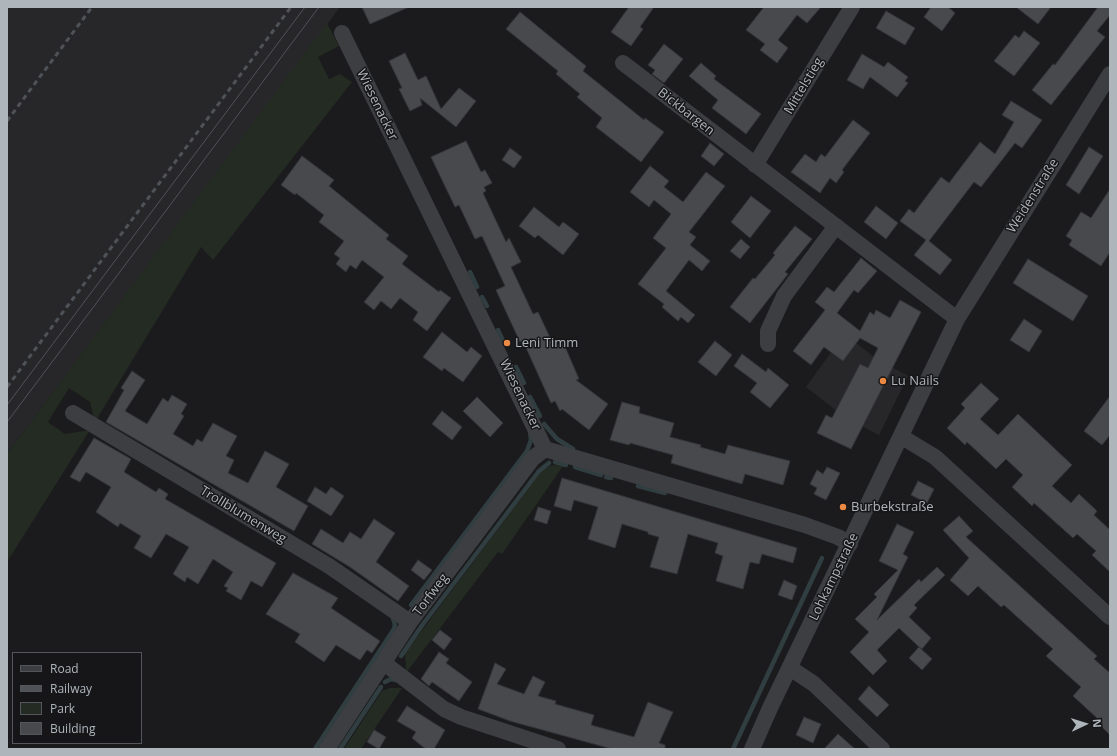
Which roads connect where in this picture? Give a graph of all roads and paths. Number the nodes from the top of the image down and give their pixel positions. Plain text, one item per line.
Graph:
1 (852, 7) edge
2 (342, 33) dead end
3 (623, 63) dead end
4 (1110, 74) edge
5 (752, 163) junction
6 (836, 226) junction
7 (957, 319) junction
8 (768, 344) dead end
9 (73, 413) dead end
10 (902, 437) junction
11 (545, 449) junction
12 (850, 544) junction
13 (1110, 617) edge
14 (410, 622) junction
15 (384, 663) junction
16 (790, 668) junction
17 (327, 749) edge
18 (558, 749) edge
19 (752, 749) edge
20 (882, 749) edge

1 - 5 street, Mittelstieg
2 - 11 street, Wiesenacker
3 - 5 street, Bickbargen
4 - 7 street, Weidenstraße
5 - 6 street
6 - 7 street
6 - 8 street
7 - 10 street, Lohkampstraße
9 - 14 street, Trollblumenweg
10 - 12 street, Lohkampstraße
10 - 13 street
11 - 12 street
11 - 14 street, Torfweg
12 - 16 street, Lohkampstraße
14 - 15 street, Torfweg
15 - 17 street, Torfweg
15 - 18 street
16 - 19 street, Lohkampstraße
16 - 20 street

